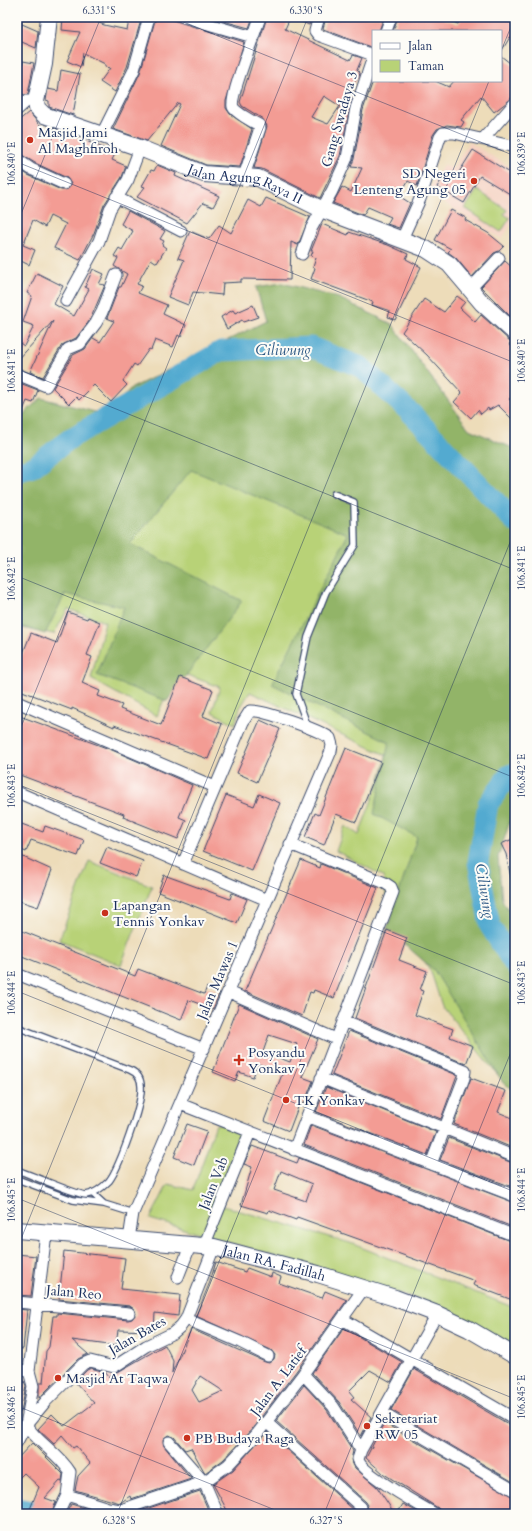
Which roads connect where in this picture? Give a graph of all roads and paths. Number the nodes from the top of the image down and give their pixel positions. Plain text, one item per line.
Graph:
1 (49, 17) edge
2 (150, 17) edge
3 (184, 17) edge
4 (260, 17) edge
5 (319, 17) edge
6 (391, 17) edge
7 (386, 30) edge
8 (253, 37) junction
9 (372, 56) edge
10 (372, 59) edge
11 (27, 100) edge
12 (515, 103) edge
13 (17, 110) edge
14 (101, 136) junction
15 (483, 139) junction
16 (511, 146) edge
17 (140, 148) junction
18 (17, 159) edge
19 (244, 176) junction
20 (64, 184) dead end
21 (116, 197) junction
22 (321, 209) junction
23 (181, 231) dead end
24 (402, 239) junction
25 (302, 254) dead end
26 (499, 258) dead end
27 (116, 275) dead end
28 (470, 289) junction
29 (66, 301) dead end
30 (515, 333) edge
31 (17, 374) edge
32 (334, 494) dead end
33 (17, 702) edge
34 (309, 729) junction
35 (215, 787) junction
36 (18, 795) edge
37 (290, 844) junction
38 (183, 864) junction
39 (267, 900) junction
40 (17, 974) edge
41 (229, 992) junction
42 (343, 1021) junction
43 (17, 1027) edge
44 (336, 1039) junction
45 (204, 1049) junction
46 (321, 1078) junction
47 (180, 1104) junction
48 (306, 1116) junction
49 (445, 1129) junction
50 (250, 1132) junction
51 (294, 1150) junction
52 (515, 1157) edge
53 (431, 1164) junction
54 (17, 1170) edge
55 (17, 1179) edge
56 (92, 1193) junction
57 (515, 1196) edge
58 (104, 1204) junction
59 (133, 1213) junction
60 (17, 1230) edge
61 (46, 1233) junction
62 (515, 1236) edge
63 (129, 1239) junction
64 (203, 1246) junction
65 (178, 1276) dead end
66 (364, 1288) junction
67 (17, 1302) edge
68 (37, 1304) junction
69 (129, 1313) dead end
70 (437, 1314) junction
71 (186, 1319) junction
72 (344, 1320) dead end
73 (268, 1356) dead end
74 (515, 1356) edge
75 (412, 1359) junction
76 (17, 1370) edge
77 (29, 1371) junction
78 (303, 1374) junction
79 (382, 1413) junction
80 (515, 1419) edge
81 (266, 1422) junction
82 (26, 1425) junction
83 (17, 1442) edge
84 (169, 1442) dead end
85 (361, 1450) junction
86 (204, 1482) junction
87 (515, 1491) edge
88 (66, 1495) junction
89 (361, 1507) dead end
90 (123, 1512) edge
91 (58, 1513) edge
92 (218, 1514) edge
93 (435, 1514) edge

1 - 11 street
2 - 14 street
3 - 8 street
4 - 8 street
5 - 9 street
6 - 7 street
8 - 19 street
10 - 22 street, Gang Swadaya 3
11 - 13 street
11 - 14 street, Jalan Agung Raya II
12 - 15 street
14 - 17 street, Jalan Agung Raya II
15 - 16 street
15 - 24 street
17 - 19 street, Jalan Agung Raya II
17 - 21 street
18 - 20 street
19 - 22 street, Jalan Agung Raya II
21 - 23 street
21 - 29 street
22 - 24 street, Jalan Agung Raya II
22 - 25 street, Gang Swadaya 3
24 - 28 street, Jalan Agung Raya II
26 - 28 street
27 - 31 street
28 - 30 street, Jalan Agung Raya II
32 - 34 lane
33 - 35 street
34 - 35 street
34 - 37 street, Jalan Mawas 1
35 - 38 street
36 - 38 street
37 - 39 street, Jalan Mawas 1
37 - 42 street
38 - 39 street
39 - 41 street, Jalan Mawas 1
40 - 45 street
41 - 44 street
41 - 45 street, Jalan Mawas 1
42 - 44 street
42 - 49 street
43 - 56 lane
44 - 46 street
45 - 47 street, Jalan Mawas 1
46 - 48 street
46 - 49 street
47 - 50 street
47 - 59 street, Jalan Mawas 1
48 - 51 street
48 - 53 street
49 - 52 street
49 - 53 street
50 - 51 street
50 - 64 street, Jalan Vab
51 - 62 street
53 - 57 street
54 - 56 lane
55 - 58 lane
56 - 58 lane
58 - 59 lane
59 - 63 street, Jalan Mawas 1
60 - 61 street, Jalan RA. Fadillah
61 - 63 street, Jalan RA. Fadillah
61 - 68 street
63 - 64 street, Jalan RA. Fadillah
64 - 65 street
64 - 66 street, Jalan RA. Fadillah
64 - 71 street, Jalan Bates
66 - 70 street, Jalan RA. Fadillah
66 - 78 street, Jalan A. Latief
67 - 68 street, Jalan Reo
68 - 69 street, Jalan Reo
68 - 77 street
70 - 74 street, Jalan RA. Fadillah
70 - 75 street
71 - 73 street
71 - 82 street, Jalan Bates
72 - 75 street
75 - 79 street
75 - 80 street
76 - 77 street
77 - 82 street
78 - 81 street, Jalan A. Latief
78 - 85 street
79 - 85 street
79 - 87 street
81 - 86 street, Jalan A. Latief
81 - 89 street
82 - 83 street
82 - 88 street
84 - 86 street
85 - 93 street
86 - 90 street, Jalan A. Latief
86 - 92 street
88 - 90 street, Jalan A. Latief
88 - 91 street

